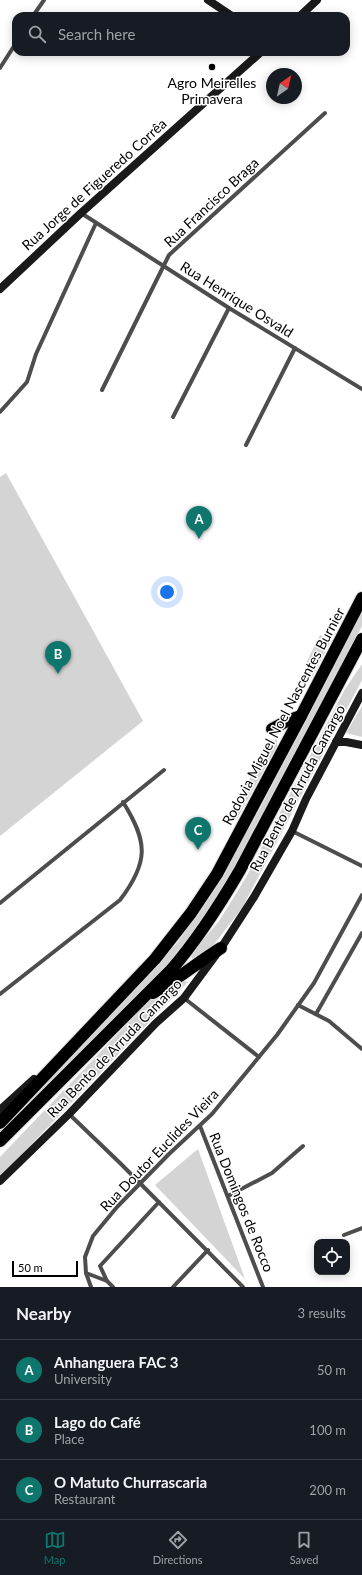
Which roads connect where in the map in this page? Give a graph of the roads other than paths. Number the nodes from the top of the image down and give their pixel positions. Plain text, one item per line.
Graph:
1 (44, 0) edge
2 (208, 0) edge
3 (317, 0) edge
4 (36, 12) edge
5 (226, 12) edge
6 (304, 12) edge
7 (12, 49) edge
8 (257, 56) edge
9 (0, 68) edge
10 (325, 113) dead end
11 (81, 213) junction
12 (96, 223) junction
13 (163, 266) junction
14 (0, 289) edge
15 (229, 308) junction
16 (295, 348) junction
17 (362, 389) edge
18 (102, 390) dead end
19 (0, 412) edge
20 (173, 417) dead end
21 (246, 445) dead end
22 (362, 598) edge
23 (362, 640) edge
24 (362, 693) edge
25 (301, 716) junction
26 (272, 729) dead end
27 (336, 742) junction
28 (362, 745) edge
29 (164, 770) dead end
30 (123, 802) junction
31 (292, 831) junction
32 (362, 866) edge
33 (362, 895) edge
34 (0, 903) edge
35 (362, 933) edge
36 (221, 948) junction
37 (0, 994) edge
38 (184, 998) junction
39 (140, 1000) junction
40 (298, 1005) junction
41 (316, 1014) junction
42 (362, 1049) edge
43 (259, 1057) junction
44 (57, 1062) junction
45 (0, 1110) edge
46 (69, 1114) junction
47 (0, 1123) edge
48 (200, 1126) junction
49 (0, 1141) edge
50 (303, 1146) dead end
51 (8, 1174) junction
52 (0, 1181) edge
53 (140, 1183) junction
54 (0, 1188) edge
55 (228, 1196) junction
56 (159, 1202) junction
57 (362, 1228) edge
58 (344, 1235) dead end
59 (208, 1250) junction
60 (86, 1273) junction
61 (106, 1281) junction
62 (91, 1287) edge
63 (113, 1287) edge
64 (173, 1287) edge
65 (242, 1287) edge
66 (263, 1287) edge

1 - 4 street
2 - 5 street
3 - 6 street
7 - 9 street
8 - 11 street, Rua Jorge de Figueredo Corrêa
10 - 13 street, Rua Francisco Braga
11 - 12 street, Rua Henrique Osvald
11 - 14 street, Rua Jorge de Figueredo Corrêa
12 - 13 street, Rua Henrique Osvald
12 - 19 street
13 - 15 street, Rua Henrique Osvald
13 - 18 street, Rua Francisco Braga
15 - 16 street, Rua Henrique Osvald
15 - 20 street
16 - 17 street, Rua Henrique Osvald
16 - 21 street
22 - 25 highway, Rodovia Miguel Noel Nascentes Burnier
23 - 39 highway
24 - 27 street, Rua Bento de Arruda Camargo
25 - 26 highway
25 - 44 highway, Rodovia Miguel Noel Nascentes Burnier
27 - 28 street
27 - 31 street, Rua Bento de Arruda Camargo
29 - 30 street
30 - 34 street
30 - 37 street
31 - 32 street
31 - 36 street, Rua Bento de Arruda Camargo
33 - 40 street, Rua Doutor Euclides Vieira
35 - 41 street
36 - 38 street, Rua Bento de Arruda Camargo
36 - 39 highway
38 - 43 street
38 - 46 street, Rua Bento de Arruda Camargo
39 - 49 highway
40 - 41 street
40 - 43 street, Rua Doutor Euclides Vieira
41 - 42 street
43 - 48 street, Rua Doutor Euclides Vieira
44 - 45 street
44 - 47 highway, Rodovia Miguel Noel Nascentes Burnier
46 - 51 street, Rua Bento de Arruda Camargo
46 - 53 street
48 - 53 street, Rua Doutor Euclides Vieira
48 - 55 street, Rua Domingos de Rocco
50 - 55 street
51 - 52 street, Rua Bento de Arruda Camargo
51 - 54 street
53 - 56 street
53 - 60 street, Rua Doutor Euclides Vieira
55 - 66 street, Rua Domingos de Rocco
56 - 59 street
56 - 61 street
57 - 58 street
59 - 64 street
59 - 65 street
60 - 61 street
60 - 62 street, Rua Doutor Euclides Vieira
61 - 63 street

